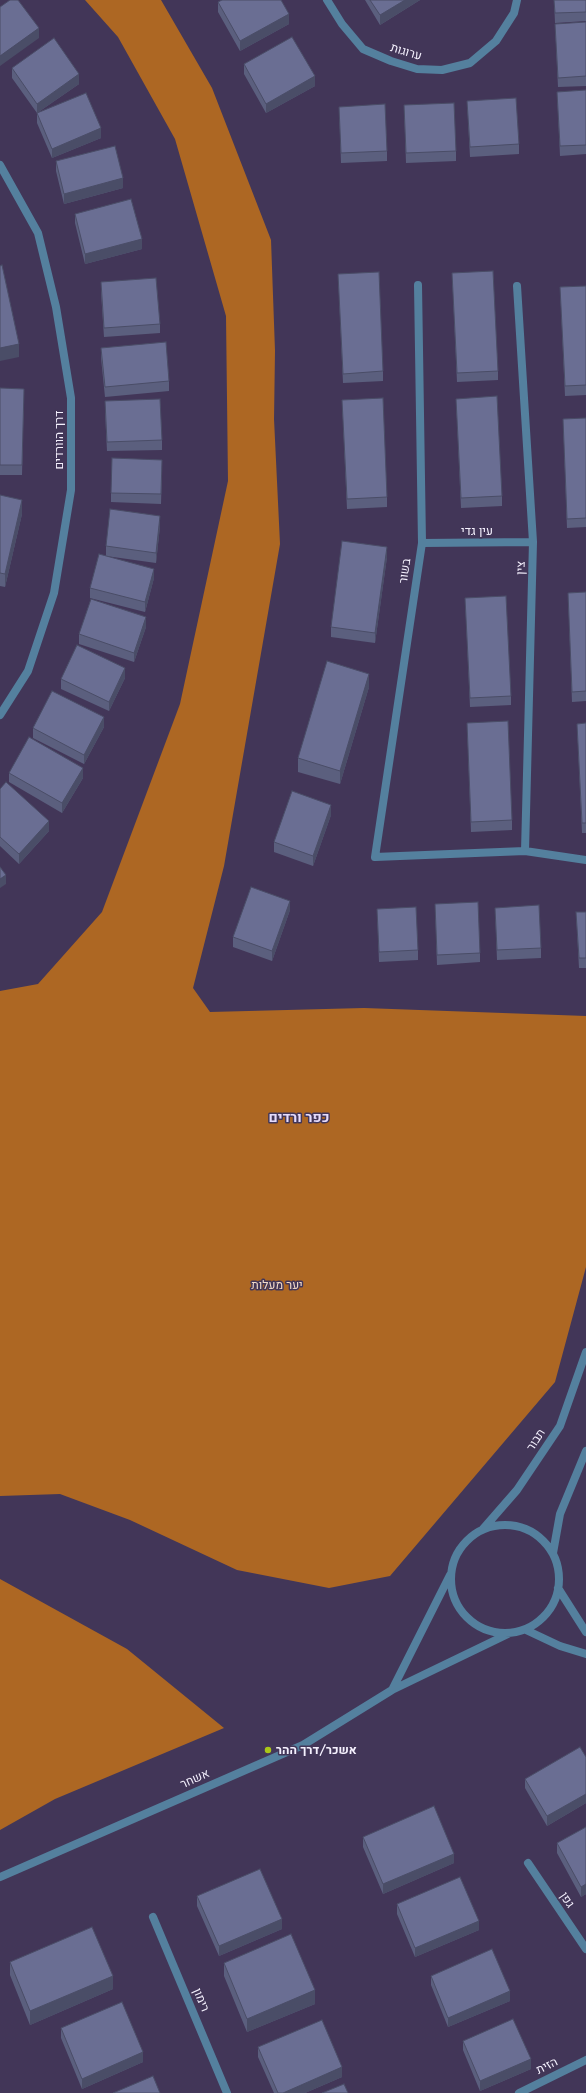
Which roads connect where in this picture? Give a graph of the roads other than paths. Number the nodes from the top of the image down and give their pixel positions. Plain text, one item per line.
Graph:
1 (327, 0) edge
2 (517, 0) edge
3 (0, 165) edge
4 (418, 285) dead end
5 (517, 286) dead end
6 (534, 542) junction
7 (422, 543) junction
8 (0, 715) edge
9 (525, 851) junction
10 (586, 860) edge
11 (586, 1352) edge
12 (586, 1451) edge
13 (483, 1529) junction
14 (553, 1553) junction
15 (450, 1575) junction
16 (558, 1588) junction
17 (526, 1630) junction
18 (586, 1632) edge
19 (508, 1634) junction
20 (586, 1654) edge
21 (392, 1690) junction
22 (528, 1863) dead end
23 (0, 1877) edge
24 (152, 1917) dead end
25 (586, 1949) edge
26 (586, 2060) edge
27 (227, 2093) edge
28 (518, 2093) edge

1 - 2 street, ערוגות
3 - 8 street, דרך הוורדים
4 - 7 street, בשור
5 - 6 street, צין
6 - 7 street, עין גדי
6 - 9 street, צין
7 - 9 street, בשור
9 - 10 street
11 - 13 street, תבור
12 - 14 street
13 - 14 street
13 - 15 street
14 - 16 street
15 - 19 street
15 - 21 street
16 - 17 street
16 - 18 street
17 - 19 street
17 - 20 street
19 - 21 street, אשחר
21 - 23 street, אשחר
22 - 25 street, גפן
24 - 27 street, רימון
26 - 28 street, הזית

